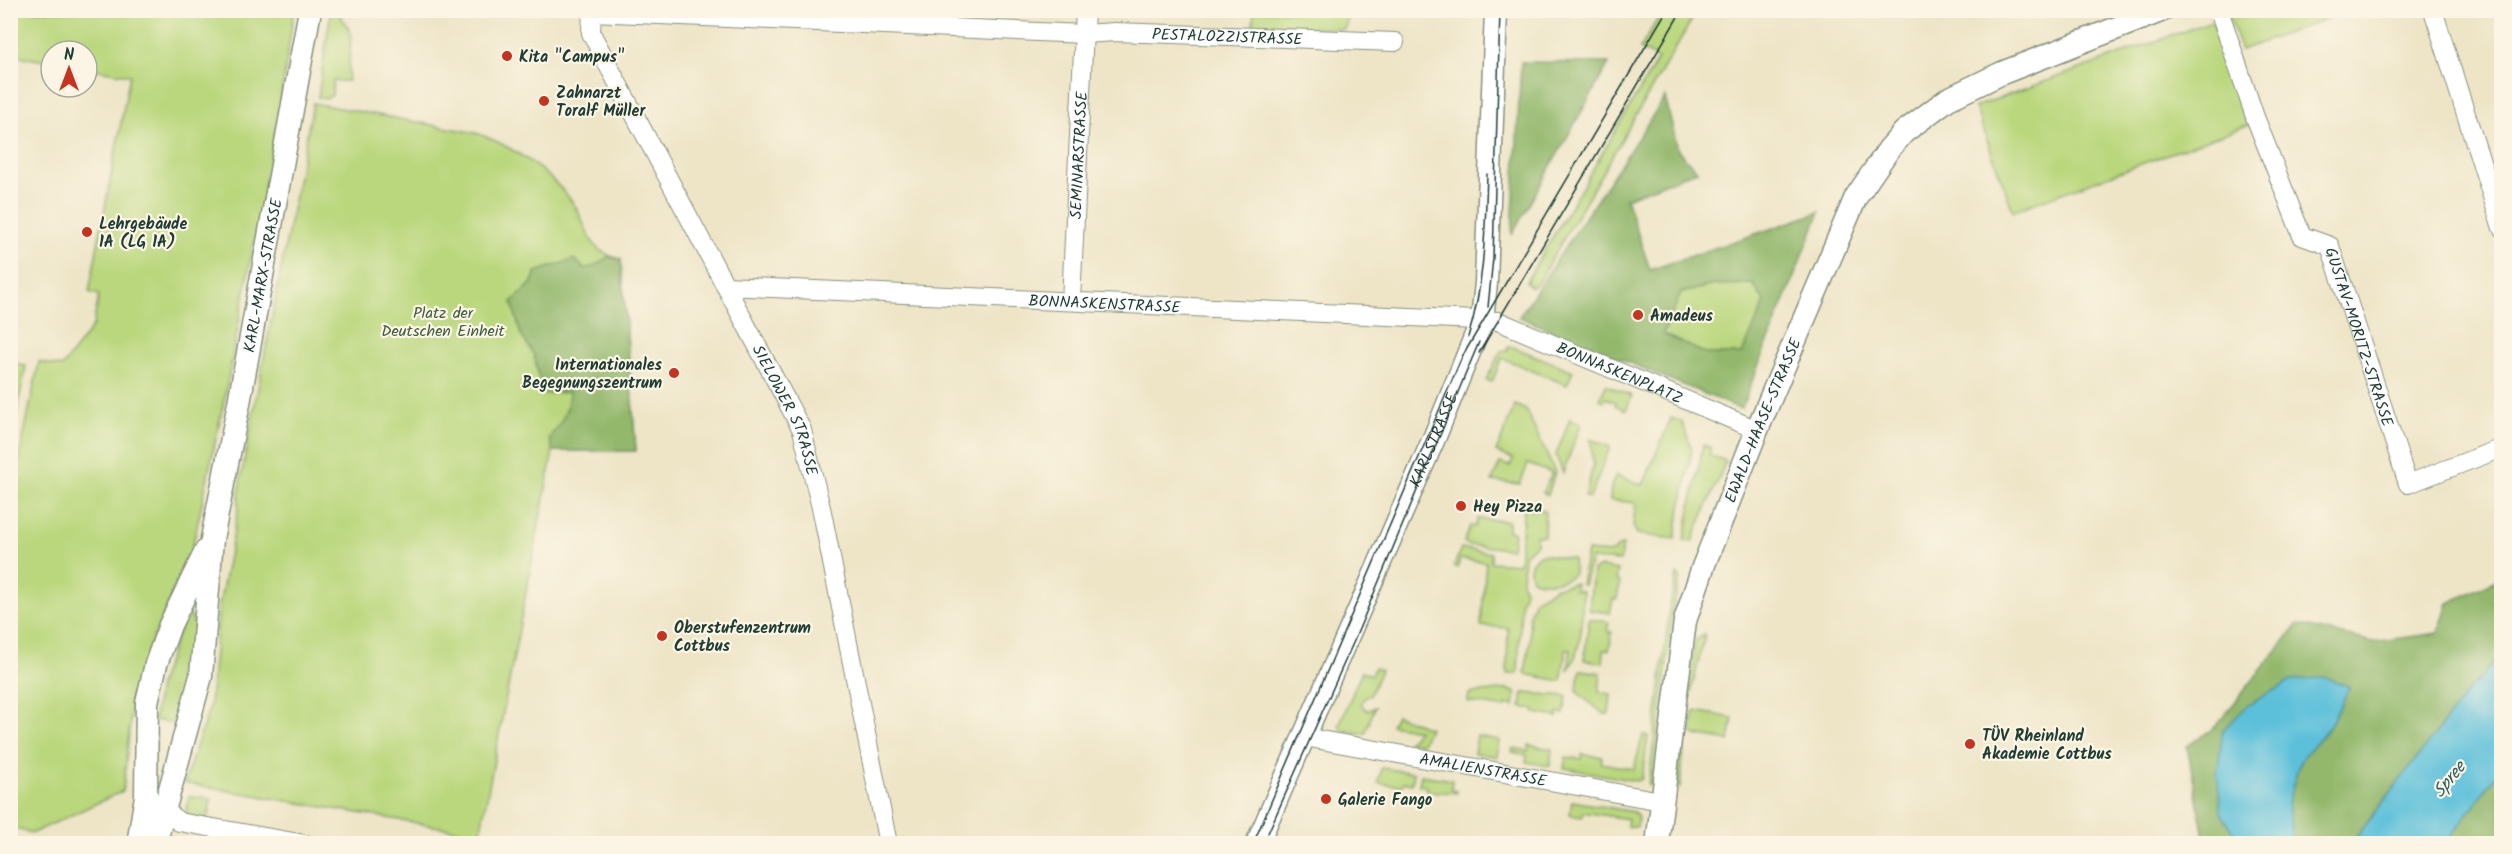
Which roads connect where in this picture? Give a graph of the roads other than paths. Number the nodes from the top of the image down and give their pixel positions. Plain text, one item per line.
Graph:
1 (310, 10) edge
2 (1085, 10) edge
3 (1496, 10) edge
4 (2163, 10) edge
5 (2219, 10) edge
6 (2433, 10) edge
7 (592, 11) edge
8 (1084, 34) junction
9 (1395, 42) dead end
10 (2502, 228) edge
11 (725, 286) junction
12 (1071, 301) junction
13 (1482, 320) junction
14 (1757, 430) junction
15 (2502, 447) edge
16 (212, 539) junction
17 (1304, 737) junction
18 (1661, 801) junction
19 (164, 809) junction
20 (138, 843) edge
21 (155, 843) edge
22 (306, 843) edge
23 (888, 843) edge
24 (1257, 843) edge
25 (1656, 843) edge

1 - 16 street, KARL-MARX-STRASSE
2 - 8 street, SEMINARSTRASSE
3 - 13 street, KARLSTRASSE
4 - 14 street, EWALD-HAASE-STRASSE
5 - 15 street, GUSTAV-MORITZ-STRASSE
6 - 10 street
7 - 8 street, PESTALOZZISTRASSE
7 - 11 street, SIELOWER STRASSE
8 - 9 street, PESTALOZZISTRASSE
8 - 12 street, SEMINARSTRASSE
11 - 12 street, BONNASKENSTRASSE
11 - 23 street, SIELOWER STRASSE
12 - 13 street, BONNASKENSTRASSE
13 - 14 street, BONNASKENPLATZ
13 - 17 street, KARLSTRASSE
14 - 18 street, EWALD-HAASE-STRASSE
16 - 19 street, KARL-MARX-STRASSE
16 - 20 street, KARL-MARX-STRASSE
17 - 18 street, AMALIENSTRASSE
17 - 24 street, KARLSTRASSE
18 - 25 street, EWALD-HAASE-STRASSE
19 - 21 street, KARL-MARX-STRASSE
19 - 22 street

